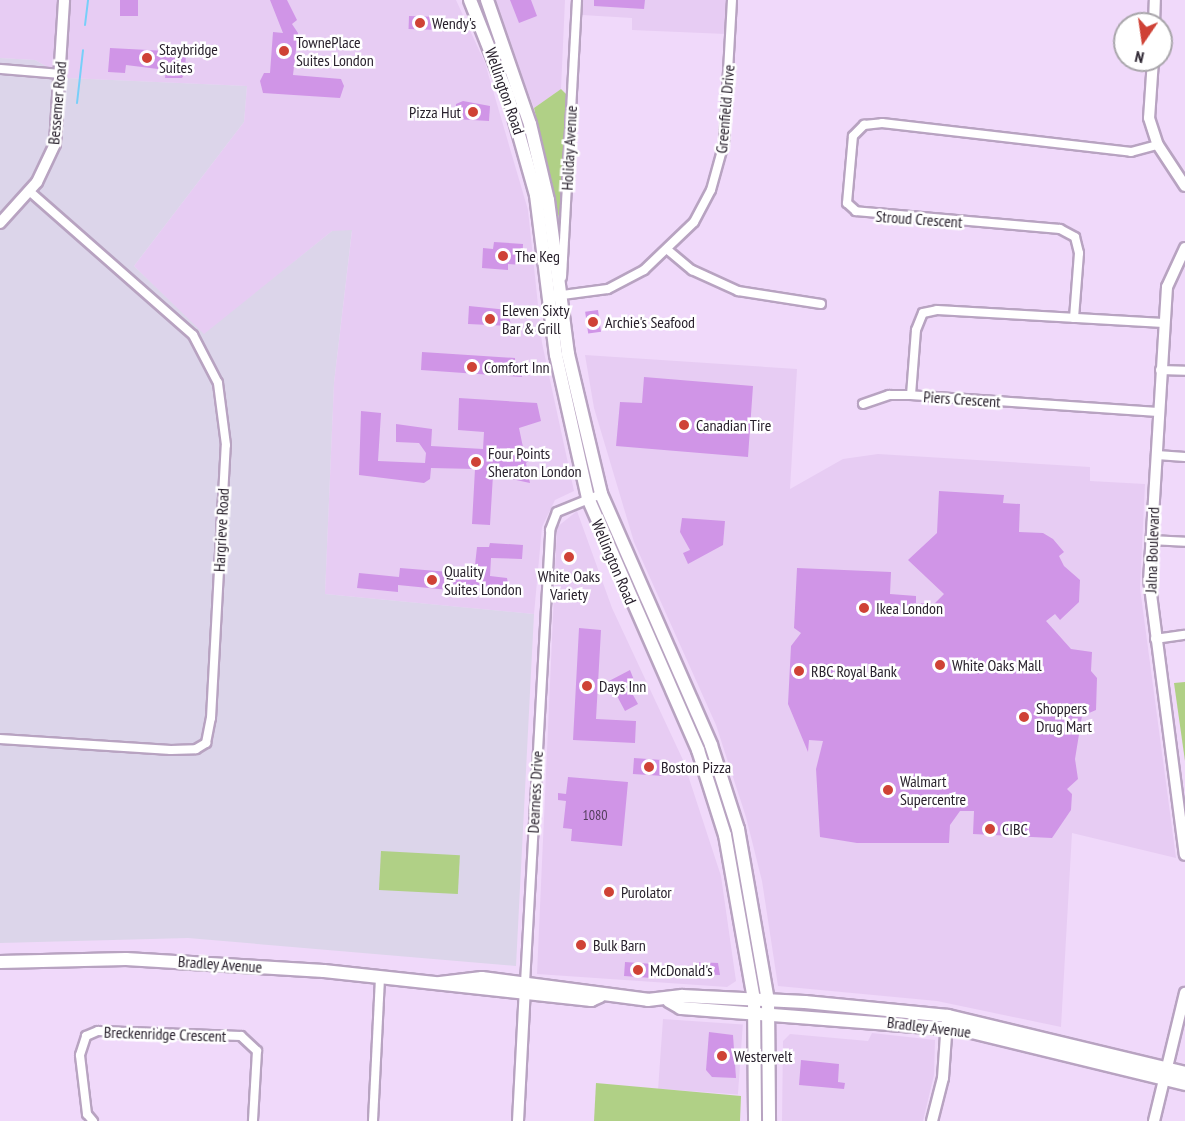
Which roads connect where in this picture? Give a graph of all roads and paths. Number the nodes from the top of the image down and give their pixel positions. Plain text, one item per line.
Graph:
1 (64, 0) edge
2 (470, 0) edge
3 (577, 0) edge
4 (732, 0) edge
5 (487, 1) edge
6 (0, 69) edge
7 (1152, 72) edge
8 (60, 74) junction
9 (1158, 145) junction
10 (1185, 186) edge
11 (29, 191) junction
12 (0, 224) edge
13 (1185, 248) edge
14 (669, 251) junction
15 (1180, 265) edge
16 (555, 296) junction
17 (821, 304) dead end
18 (1074, 318) junction
19 (1164, 323) junction
20 (1160, 370) junction
21 (1185, 371) edge
22 (911, 395) junction
23 (863, 404) dead end
24 (1158, 412) junction
25 (1157, 455) junction
26 (1185, 457) edge
27 (601, 494) junction
28 (588, 498) junction
29 (1150, 540) junction
30 (1185, 542) edge
31 (1185, 635) edge
32 (1155, 639) junction
33 (0, 739) edge
34 (713, 751) junction
35 (700, 756) junction
36 (1185, 855) edge
37 (0, 962) edge
38 (380, 977) junction
39 (525, 988) junction
40 (1185, 993) edge
41 (754, 1006) junction
42 (768, 1007) junction
43 (947, 1022) junction
44 (1165, 1073) junction
45 (1185, 1073) edge
46 (1185, 1084) edge
47 (93, 1121) edge
48 (253, 1121) edge
49 (373, 1121) edge
50 (518, 1121) edge
51 (755, 1121) edge
52 (769, 1121) edge
53 (932, 1121) edge
54 (1154, 1121) edge

1 - 8 street, Bessemer Road
2 - 16 main road, Wellington Road
3 - 16 street, Holiday Avenue
4 - 14 street, Greenfield Drive
5 - 16 main road, Wellington Road
6 - 8 street
7 - 9 street
8 - 11 street, Bessemer Road
9 - 10 street
9 - 18 street, Stroud Crescent
11 - 12 street, Bessemer Road
11 - 33 street, Hargrieve Road
13 - 15 street, Jalna Boulevard
14 - 16 street, Greenfield Drive
14 - 17 street
15 - 19 street, Jalna Boulevard
16 - 27 main road, Wellington Road
16 - 28 main road, Wellington Road
18 - 19 street, Piers Crescent
18 - 22 street, Piers Crescent
19 - 20 street, Jalna Boulevard
20 - 21 street
20 - 24 street, Jalna Boulevard
22 - 23 street
22 - 24 street, Piers Crescent
24 - 25 street, Jalna Boulevard
25 - 26 street
25 - 29 street, Jalna Boulevard
27 - 28 street, Dearness Drive
27 - 34 main road, Wellington Road
28 - 35 main road, Wellington Road
28 - 39 street, Dearness Drive
29 - 30 street
29 - 32 street, Jalna Boulevard
31 - 32 street
32 - 36 street, Jalna Boulevard
34 - 35 main road
34 - 42 main road, Wellington Road
35 - 41 main road, Wellington Road
37 - 38 main road, Bradley Avenue
38 - 39 main road, Bradley Avenue
38 - 49 street
39 - 41 main road, Bradley Avenue
39 - 50 street, Dearness Drive
40 - 44 street
41 - 42 main road, Bradley Avenue
41 - 51 main road, Wellington Road
42 - 43 main road, Bradley Avenue
42 - 52 main road, Wellington Road
43 - 44 main road, Bradley Avenue
43 - 53 street
44 - 45 main road, Bradley Avenue
44 - 46 main road, Bradley Avenue
44 - 54 street
47 - 48 street, Breckenridge Crescent

